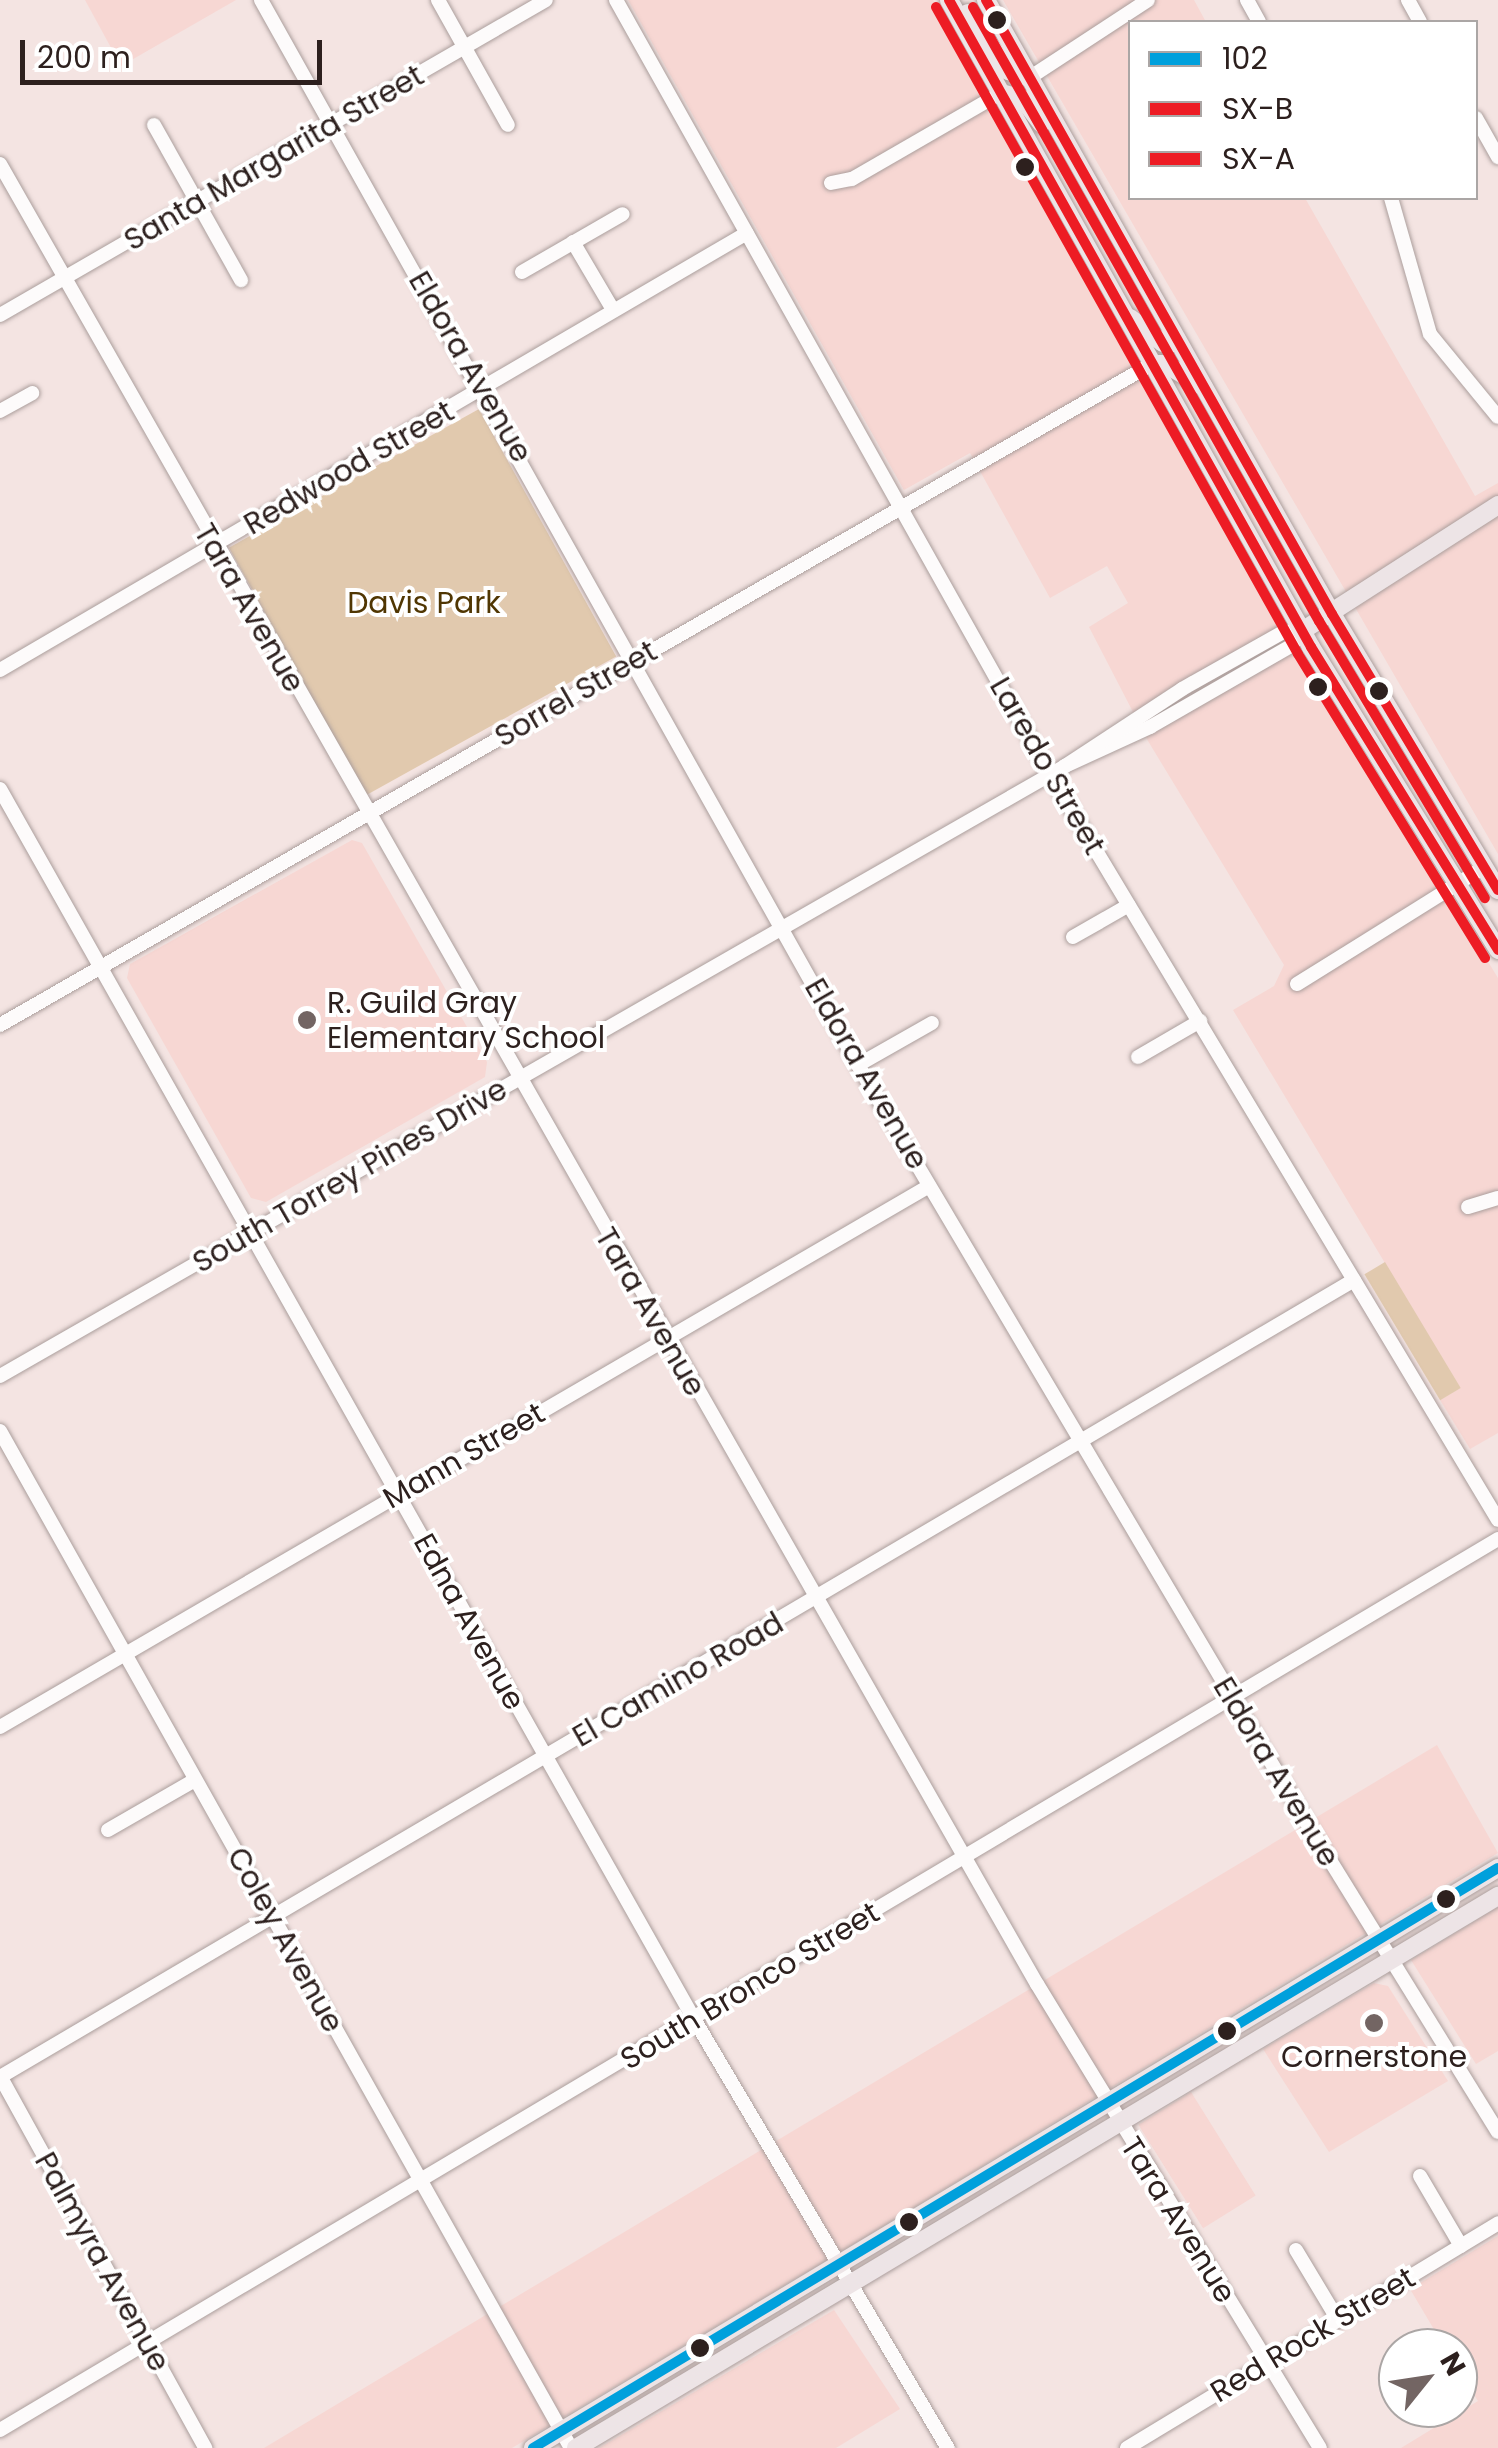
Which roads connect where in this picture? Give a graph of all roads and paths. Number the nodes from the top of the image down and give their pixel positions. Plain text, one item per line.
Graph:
1 (261, 0) edge
2 (438, 0) edge
3 (546, 0) edge
4 (616, 0) edge
5 (949, 0) edge
6 (958, 0) edge
7 (986, 0) edge
8 (1148, 0) edge
9 (465, 48) junction
10 (1029, 78) junction
11 (1001, 94) junction
12 (1478, 122) edge
13 (154, 125) dead end
14 (331, 125) junction
15 (508, 126) dead end
16 (1498, 157) edge
17 (0, 164) edge
18 (1081, 171) junction
19 (831, 183) dead end
20 (1392, 200) edge
21 (197, 202) junction
22 (622, 214) dead end
23 (748, 234) junction
24 (573, 242) junction
25 (522, 272) dead end
26 (62, 279) junction
27 (242, 280) dead end
28 (613, 310) junction
29 (0, 315) edge
30 (1125, 315) junction
31 (1178, 343) junction
32 (1152, 364) junction
33 (1204, 387) junction
34 (484, 390) junction
35 (32, 393) dead end
36 (0, 411) edge
37 (1498, 417) edge
38 (1498, 505) edge
39 (901, 506) junction
40 (214, 546) junction
41 (1332, 614) junction
42 (1302, 631) junction
43 (636, 660) junction
44 (0, 670) edge
45 (1142, 713) junction
46 (1150, 727) junction
47 (1064, 766) junction
48 (1050, 774) junction
49 (0, 789) edge
50 (367, 815) junction
51 (1484, 868) junction
52 (1457, 884) junction
53 (1498, 890) edge
54 (1129, 906) junction
55 (784, 928) junction
56 (1073, 937) dead end
57 (1498, 950) edge
58 (104, 965) junction
59 (1296, 984) dead end
60 (1200, 1021) junction
61 (932, 1023) dead end
62 (0, 1025) edge
63 (1138, 1057) dead end
64 (858, 1065) junction
65 (516, 1081) junction
66 (929, 1186) junction
67 (1498, 1198) edge
68 (1468, 1206) dead end
69 (250, 1232) junction
70 (1354, 1280) junction
71 (666, 1338) junction
72 (0, 1376) edge
73 (0, 1431) edge
74 (1081, 1443) junction
75 (397, 1495) junction
76 (1498, 1520) edge
77 (1498, 1540) edge
78 (816, 1599) junction
79 (124, 1653) junction
80 (1232, 1699) junction
81 (0, 1727) edge
82 (546, 1758) junction
83 (196, 1780) junction
84 (108, 1830) dead end
85 (964, 1858) junction
86 (1498, 1868) edge
87 (1498, 1896) edge
88 (273, 1918) junction
89 (1378, 1940) junction
90 (1390, 1960) junction
91 (694, 2019) junction
92 (0, 2077) edge
93 (1107, 2104) junction
94 (1118, 2124) junction
95 (1498, 2132) edge
96 (1420, 2176) dead end
97 (419, 2180) junction
98 (1498, 2223) edge
99 (1461, 2246) junction
100 (1296, 2250) dead end
101 (836, 2266) junction
102 (847, 2285) junction
103 (1338, 2320) junction
104 (146, 2343) junction
105 (1267, 2362) junction
106 (0, 2430) edge
107 (561, 2431) junction
108 (205, 2448) edge
109 (533, 2448) edge
110 (574, 2448) edge
111 (948, 2448) edge
112 (1127, 2448) edge
113 (1320, 2448) edge

1 - 14 street, Eldora Avenue
2 - 9 street
3 - 9 street, Santa Margarita Street
4 - 23 street, Laredo Street
5 - 11 main road
6 - 10 main road
7 - 10 main road
8 - 10 street
9 - 14 street, Santa Margarita Street
9 - 15 street
10 - 18 main road
11 - 18 main road
11 - 19 street
11 - 30 main road
12 - 16 street
13 - 21 street
14 - 21 street, Santa Margarita Street
14 - 34 street, Eldora Avenue
17 - 26 street, Tara Avenue
18 - 31 main road
20 - 37 street
21 - 26 street, Santa Margarita Street
21 - 27 street
22 - 24 street
23 - 28 street, Redwood Street
23 - 39 street, Laredo Street
24 - 25 street
24 - 28 street
26 - 29 street, Santa Margarita Street
26 - 40 street, Tara Avenue
28 - 34 street, Redwood Street
30 - 31 main road
30 - 32 main road
31 - 33 main road
32 - 33 main road
32 - 39 street, Sorrel Street
32 - 42 main road
33 - 41 main road
34 - 40 street, Redwood Street
34 - 43 street, Eldora Avenue
35 - 36 street
38 - 41 main road, South Torrey Pines Drive
39 - 43 street, Sorrel Street
39 - 48 street, Laredo Street
40 - 44 street, Redwood Street
40 - 50 street, Tara Avenue
41 - 42 main road, South Torrey Pines Drive
41 - 51 main road
42 - 45 street, South Torrey Pines Drive
42 - 46 street, South Torrey Pines Drive
42 - 52 main road
43 - 50 street, Sorrel Street
43 - 55 street, Eldora Avenue
45 - 46 street
45 - 47 street, South Torrey Pines Drive
46 - 47 street, South Torrey Pines Drive
47 - 48 street, South Torrey Pines Drive
48 - 54 street, Laredo Street
48 - 55 street, South Torrey Pines Drive
49 - 58 street, Edna Avenue
50 - 58 street, Sorrel Street
50 - 65 street, Tara Avenue
51 - 52 street
51 - 53 main road
52 - 57 main road
52 - 59 street
54 - 56 street
54 - 60 street, Laredo Street
55 - 64 street, Eldora Avenue
55 - 65 street, South Torrey Pines Drive
58 - 62 street, Sorrel Street
58 - 69 street, Edna Avenue
60 - 63 street
60 - 70 street, Laredo Street
61 - 64 street
64 - 66 street, Eldora Avenue
65 - 69 street, South Torrey Pines Drive
65 - 71 street, Tara Avenue
66 - 71 street, Mann Street
66 - 74 street, Eldora Avenue
67 - 68 street
69 - 72 street, South Torrey Pines Drive
69 - 75 street, Edna Avenue
70 - 74 street, El Camino Road
70 - 76 street, Laredo Street
71 - 75 street, Mann Street
71 - 78 street, Tara Avenue
73 - 79 street, Coley Avenue
74 - 78 street, El Camino Road
74 - 80 street, Eldora Avenue
75 - 79 street, Mann Street
75 - 82 street, Edna Avenue
77 - 80 street, South Bronco Street
78 - 82 street, El Camino Road
78 - 85 street, Tara Avenue
79 - 81 street, Mann Street
79 - 83 street, Coley Avenue
80 - 85 street, South Bronco Street
80 - 89 street, Eldora Avenue
82 - 88 street, El Camino Road
82 - 91 street, Edna Avenue
83 - 84 street
83 - 88 street, Coley Avenue
85 - 91 street, South Bronco Street
85 - 93 street, Tara Avenue
86 - 89 main road
87 - 90 main road
88 - 92 street, El Camino Road
88 - 97 street, Coley Avenue
89 - 90 street, Eldora Avenue
89 - 93 main road
90 - 94 main road
90 - 95 street, Eldora Avenue
91 - 97 street, South Bronco Street
91 - 101 street, Edna Avenue
92 - 104 street, Palmyra Avenue
93 - 94 street, Tara Avenue
93 - 101 main road
94 - 102 main road
94 - 105 street, Tara Avenue
96 - 99 street
97 - 104 street, South Bronco Street
97 - 107 street, Coley Avenue
98 - 99 street, Red Rock Street
99 - 103 street, Red Rock Street
100 - 103 street
101 - 102 street, Edna Avenue
101 - 107 main road
102 - 110 main road
102 - 111 street, Edna Avenue
103 - 105 street, Red Rock Street
104 - 106 street, South Bronco Street
104 - 108 street, Palmyra Avenue
105 - 112 street, Red Rock Street
105 - 113 street, Tara Avenue
107 - 109 main road
107 - 110 street, Coley Avenue

